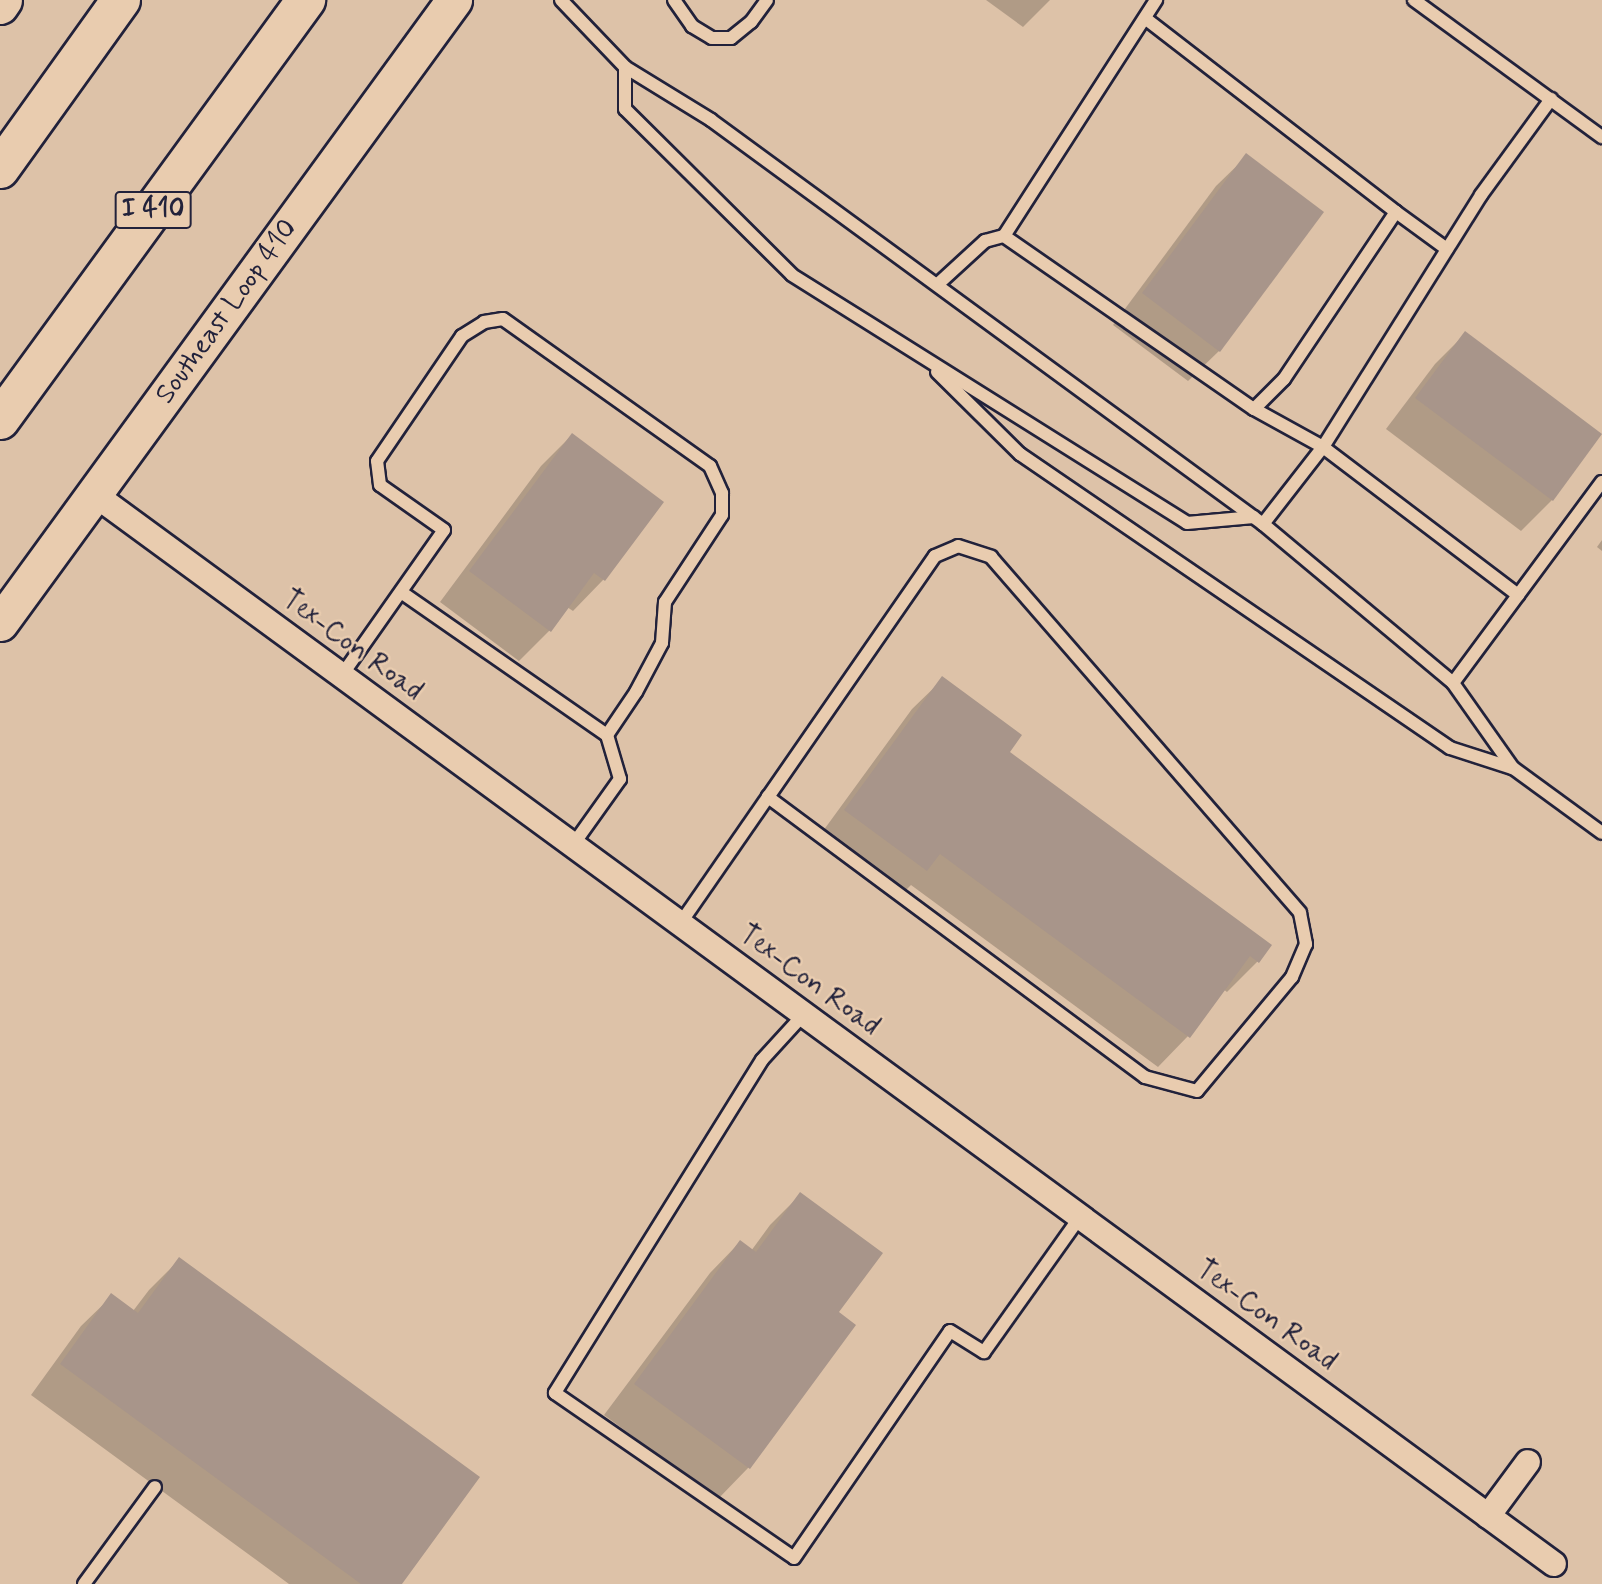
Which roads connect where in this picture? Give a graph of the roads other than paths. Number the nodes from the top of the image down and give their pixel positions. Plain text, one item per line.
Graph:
1 (4, 0) edge
2 (121, 0) edge
3 (306, 0) edge
4 (454, 0) edge
5 (561, 0) edge
6 (674, 0) edge
7 (767, 0) edge
8 (1156, 0) edge
9 (1414, 0) edge
10 (0, 6) edge
11 (1144, 18) junction
12 (625, 67) junction
13 (1551, 99) junction
14 (1602, 137) edge
15 (0, 169) edge
16 (1396, 212) junction
17 (1004, 236) junction
18 (1447, 249) junction
19 (938, 284) junction
20 (918, 354) junction
21 (1254, 410) junction
22 (0, 420) edge
23 (1323, 447) junction
24 (1602, 482) edge
25 (94, 494) junction
26 (1259, 520) junction
27 (401, 592) junction
28 (1518, 595) junction
29 (0, 623) edge
30 (342, 675) junction
31 (1453, 682) junction
32 (607, 735) junction
33 (1513, 768) junction
34 (768, 797) junction
35 (1602, 833) edge
36 (573, 845) junction
37 (680, 924) junction
38 (804, 1014) junction
39 (1080, 1217) junction
40 (1528, 1462) dead end
41 (155, 1487) dead end
42 (1488, 1516) junction
43 (1553, 1564) dead end
44 (84, 1584) edge

1 - 10 main road
2 - 15 highway
3 - 22 highway, I 410
4 - 25 main road, Southeast Loop 410
5 - 12 lane
6 - 7 lane
8 - 11 lane
9 - 13 lane
11 - 16 lane
11 - 17 lane
12 - 19 lane
12 - 20 lane
13 - 14 lane
13 - 18 lane
16 - 18 lane
16 - 21 lane
17 - 19 lane
17 - 21 lane
18 - 23 lane
19 - 26 lane
20 - 26 lane
20 - 33 lane
21 - 23 lane
23 - 26 lane
23 - 28 lane
24 - 28 lane
25 - 29 main road, Southeast Loop 410
25 - 30 street, Tex-Con Road
26 - 31 lane
27 - 30 lane
27 - 32 lane
27 - 32 lane
28 - 31 lane
30 - 36 street, Tex-Con Road
31 - 33 lane
32 - 36 lane
33 - 35 lane
34 - 34 lane
34 - 37 lane
36 - 37 street, Tex-Con Road
37 - 38 street, Tex-Con Road
38 - 39 street, Tex-Con Road
38 - 39 lane
39 - 42 street, Tex-Con Road
40 - 42 street
41 - 44 lane
42 - 43 street, Tex-Con Road

